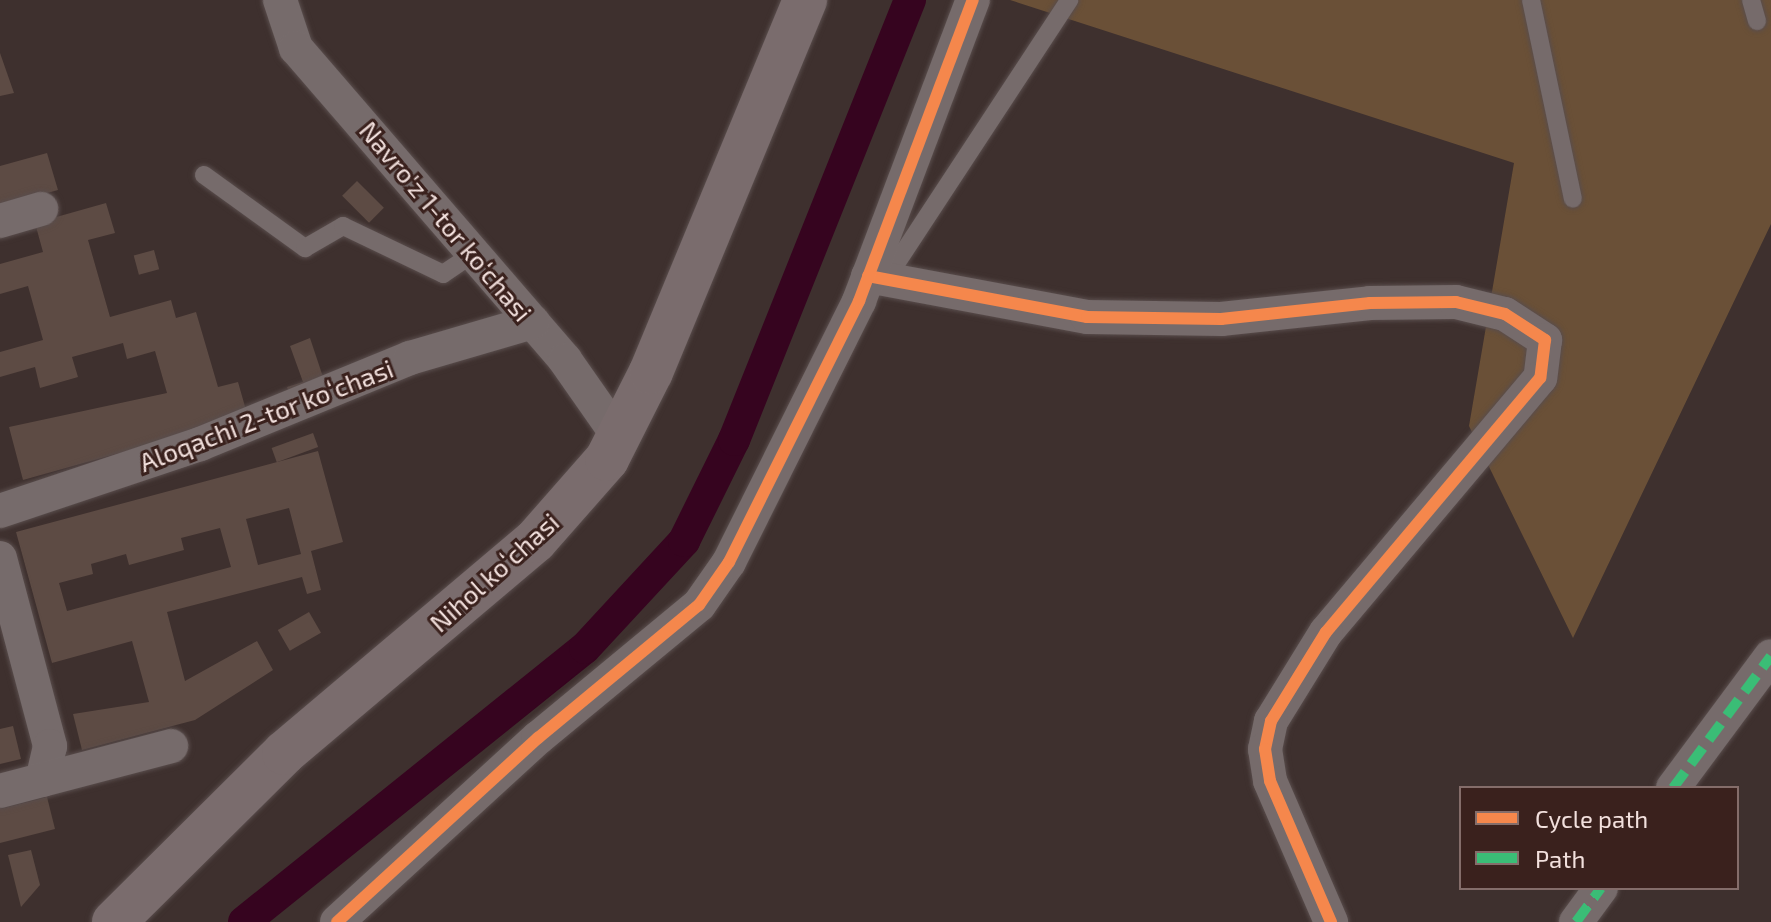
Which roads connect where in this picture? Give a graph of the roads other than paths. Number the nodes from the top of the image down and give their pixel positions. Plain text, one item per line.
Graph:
1 (280, 0) edge
2 (805, 0) edge
3 (973, 0) edge
4 (1069, 0) edge
5 (1531, 0) edge
6 (1751, 0) edge
7 (1757, 21) dead end
8 (204, 175) dead end
9 (1573, 199) dead end
10 (41, 209) dead end
11 (0, 221) edge
12 (470, 256) junction
13 (877, 278) junction
14 (533, 322) junction
15 (621, 440) junction
16 (0, 511) edge
17 (0, 558) edge
18 (1771, 656) edge
19 (171, 746) dead end
20 (42, 780) junction
21 (1674, 786) edge
22 (0, 791) edge
23 (114, 922) edge
24 (337, 922) edge
25 (1331, 922) edge

1 - 12 street
2 - 15 main road, Nihol koʻchasi
3 - 13 street
4 - 13 lane
5 - 9 lane
6 - 7 lane
8 - 12 lane
10 - 11 street
12 - 14 street
13 - 24 street
13 - 25 street
14 - 15 street
14 - 16 street, Aloqachi 2-tor koʻchasi
15 - 23 main road, Nihol koʻchasi
17 - 20 street
18 - 21 street
19 - 20 street
20 - 22 street

